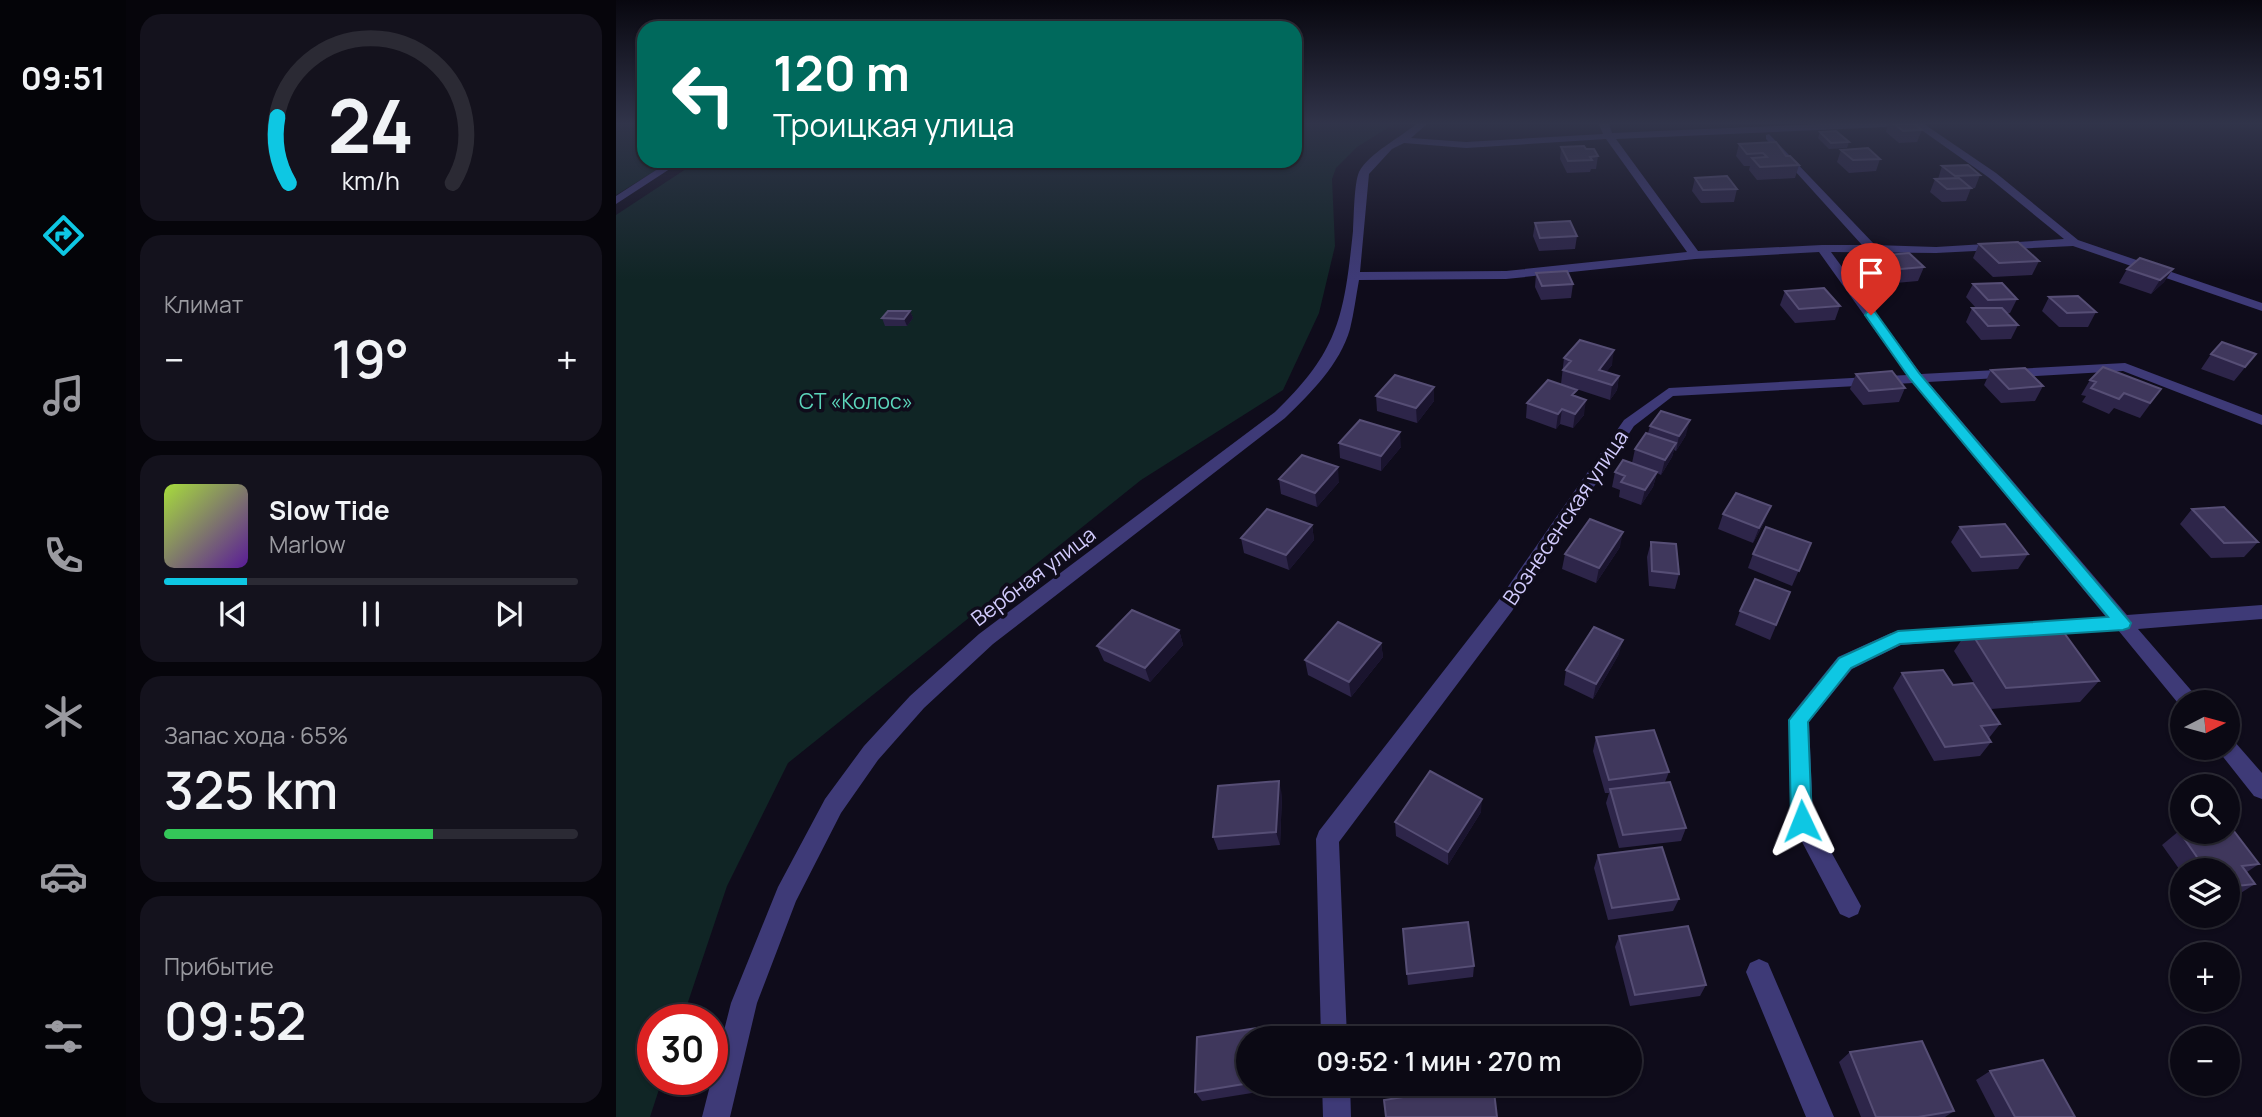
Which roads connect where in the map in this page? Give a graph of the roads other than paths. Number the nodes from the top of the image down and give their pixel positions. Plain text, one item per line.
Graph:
1 (654, 176) edge
2 (1364, 176) edge
3 (1638, 176) edge
4 (1805, 176) edge
5 (1993, 176) edge
6 (616, 201) edge
7 (2074, 242) junction
8 (1822, 248) junction
9 (1871, 248) junction
10 (1695, 255) junction
11 (1354, 276) junction
12 (2262, 307) edge
13 (1915, 376) junction
14 (2262, 420) edge
15 (2262, 612) edge
16 (2123, 623) junction
17 (2179, 690) edge
18 (2238, 760) edge
19 (2262, 789) edge
20 (1849, 906) dead end
21 (1759, 972) dead end
22 (1334, 1026) edge
23 (1336, 1096) edge
24 (716, 1117) edge
25 (1337, 1117) edge
26 (1820, 1117) edge

1 - 6 street
2 - 11 street, Вербная улица
3 - 10 street
4 - 9 street
5 - 7 street
7 - 9 street
7 - 12 street
8 - 9 street
8 - 10 street
8 - 13 street
10 - 11 street
11 - 24 street, Вербная улица
13 - 14 street, Вознесенская улица
13 - 16 street
13 - 22 street, Вознесенская улица
15 - 16 street
16 - 17 street
16 - 20 street
18 - 19 street
21 - 26 street
23 - 25 street

